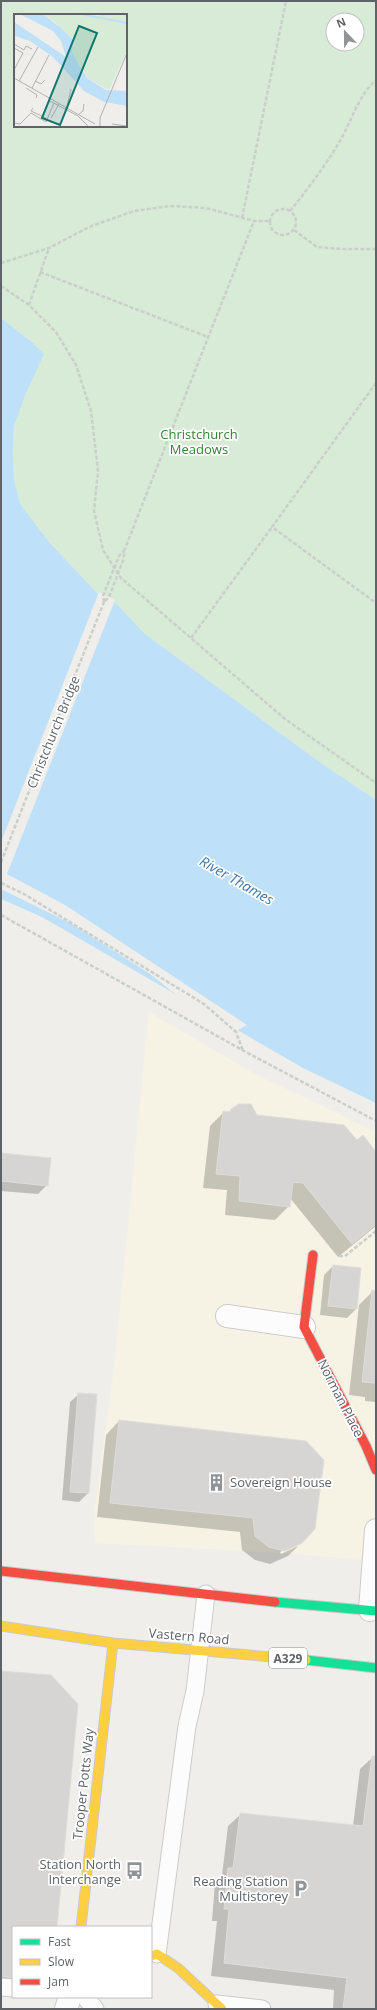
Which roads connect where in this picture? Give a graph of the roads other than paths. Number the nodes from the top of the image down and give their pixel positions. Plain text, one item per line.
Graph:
1 (312, 1255) road end
2 (227, 1316) dead end
3 (304, 1327) junction
4 (371, 1445) edge
5 (376, 1470) edge
6 (376, 1530) edge
7 (1, 1571) edge
8 (206, 1594) junction
9 (373, 1610) edge
10 (1, 1626) edge
11 (114, 1643) junction
12 (200, 1650) junction
13 (376, 1668) edge
14 (81, 1926) edge
15 (154, 1955) edge
16 (1, 1987) edge
17 (12, 1988) edge
18 (70, 1998) edge
19 (86, 1998) edge
20 (220, 2007) edge
21 (66, 2009) edge
22 (95, 2009) edge
23 (262, 2009) edge

1 - 3 main road
2 - 3 street
3 - 4 main road, Norman Place
4 - 5 main road, Norman Place
6 - 9 street
7 - 8 main road
8 - 9 main road
8 - 12 lane
10 - 11 main road, Vastern Road / A329
11 - 12 main road, Vastern Road / A329
11 - 14 main road, Trooper Potts Way
12 - 13 main road, Vastern Road / A329
12 - 15 lane
15 - 20 main road
16 - 17 lane
18 - 21 street
19 - 22 lane
20 - 23 lane

